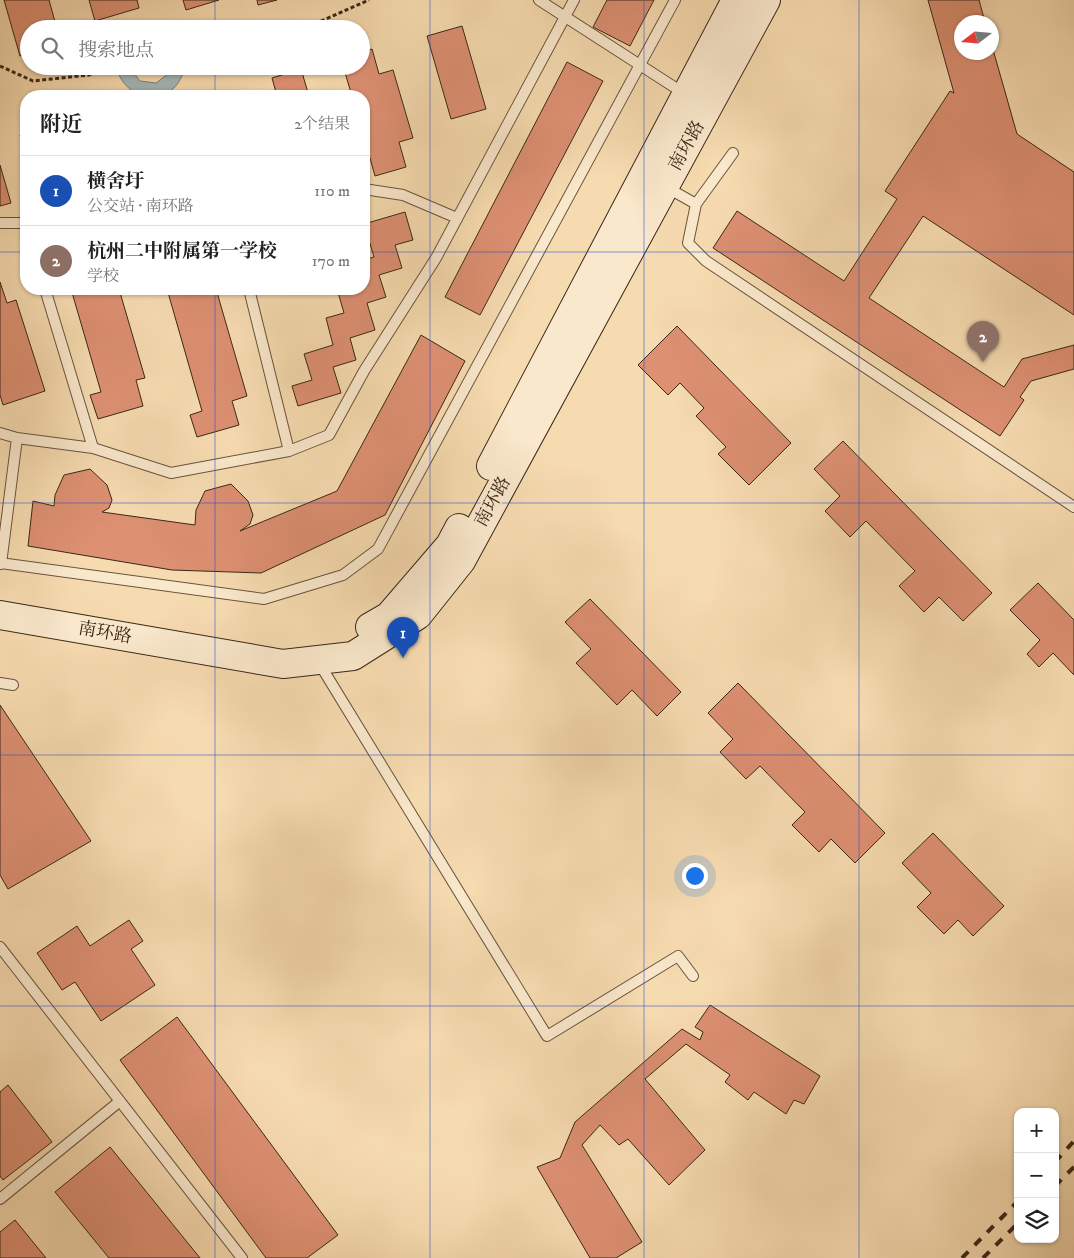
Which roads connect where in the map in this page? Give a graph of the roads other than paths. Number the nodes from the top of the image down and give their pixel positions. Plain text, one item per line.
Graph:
1 (539, 0) edge
2 (574, 0) edge
3 (675, 0) edge
4 (736, 0) edge
5 (766, 0) edge
6 (564, 18) junction
7 (640, 64) junction
8 (686, 95) junction
9 (733, 153) dead end
10 (665, 186) junction
11 (370, 189) edge
12 (696, 204) junction
13 (457, 218) junction
14 (0, 223) edge
15 (20, 224) edge
16 (47, 295) edge
17 (250, 295) edge
18 (0, 433) edge
19 (17, 438) junction
20 (93, 448) junction
21 (289, 451) junction
22 (1074, 507) edge
23 (1, 564) edge
24 (0, 603) edge
25 (0, 615) edge
26 (318, 660) junction
27 (0, 683) edge
28 (14, 685) dead end
29 (0, 947) edge
30 (692, 976) dead end
31 (120, 1101) junction
32 (0, 1198) edge
33 (242, 1258) edge

1 - 6 lane
2 - 6 lane
3 - 7 lane
4 - 8 main road, 南环路
5 - 10 main road, 南环路
6 - 7 lane
6 - 13 lane
7 - 8 lane
7 - 23 lane
8 - 24 main road, 南环路
9 - 12 lane
10 - 12 lane
10 - 26 main road, 南环路
11 - 13 lane
12 - 22 lane
13 - 21 lane
14 - 15 lane
16 - 20 lane
17 - 21 lane
18 - 19 lane
19 - 20 lane
19 - 23 lane
20 - 21 lane
25 - 26 main road, 南环路
26 - 30 lane
27 - 28 lane
29 - 31 lane
31 - 32 lane
31 - 33 lane

